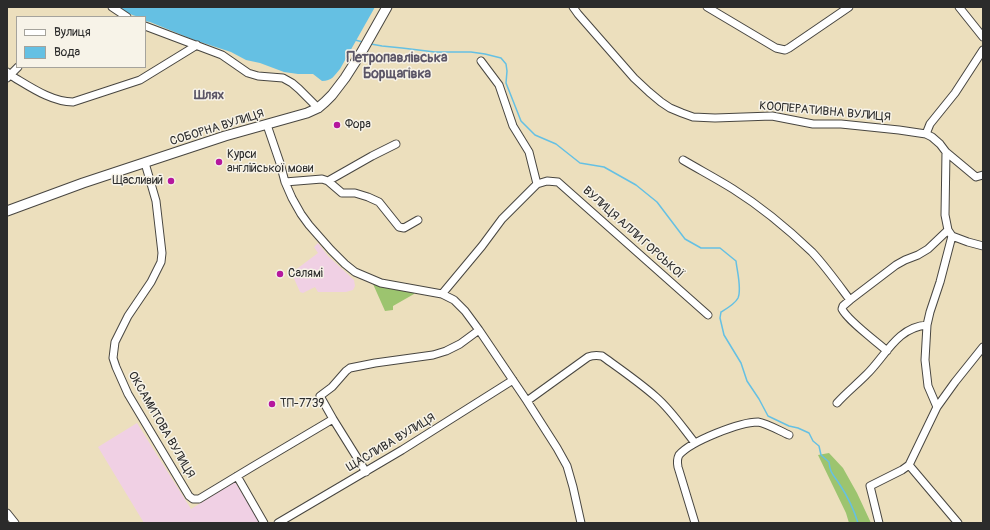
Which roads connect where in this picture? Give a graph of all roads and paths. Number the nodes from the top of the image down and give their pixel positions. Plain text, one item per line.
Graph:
1 (112, 7) edge
2 (387, 7) edge
3 (573, 7) edge
4 (707, 7) edge
5 (849, 7) edge
6 (959, 7) edge
7 (126, 16) edge
8 (146, 26) edge
9 (983, 37) edge
10 (197, 46) junction
11 (983, 50) edge
12 (481, 61) dead end
13 (17, 68) edge
14 (8, 76) edge
15 (318, 108) junction
16 (267, 125) junction
17 (926, 134) junction
18 (396, 144) dead end
19 (946, 152) junction
20 (683, 160) dead end
21 (145, 163) junction
22 (983, 175) edge
23 (328, 181) junction
24 (285, 182) junction
25 (537, 184) junction
26 (7, 211) edge
27 (418, 220) dead end
28 (950, 233) junction
29 (983, 246) edge
30 (442, 294) junction
31 (850, 300) junction
32 (708, 315) dead end
33 (927, 325) junction
34 (479, 330) junction
35 (983, 347) edge
36 (887, 351) junction
37 (513, 380) junction
38 (527, 401) junction
39 (837, 403) dead end
40 (937, 406) junction
41 (333, 419) junction
42 (789, 435) dead end
43 (695, 443) junction
44 (909, 465) junction
45 (366, 472) junction
46 (237, 476) junction
47 (7, 513) edge
48 (15, 523) edge
49 (264, 523) edge
50 (278, 523) edge
51 (581, 523) edge
52 (696, 523) edge
53 (879, 523) edge
54 (958, 523) edge

1 - 7 street
2 - 15 main road, СОБОРНА ВУЛИЦЯ
3 - 17 street, КООПЕРАТИВНА ВУЛИЦЯ
4 - 5 street
6 - 9 street
8 - 10 street
10 - 14 street
10 - 15 street
11 - 17 street
12 - 25 street
13 - 14 street
15 - 16 main road, СОБОРНА ВУЛИЦЯ
16 - 21 main road, СОБОРНА ВУЛИЦЯ
16 - 24 street
17 - 19 street
18 - 23 street
19 - 22 street
19 - 28 street
20 - 31 street
21 - 26 main road, СОБОРНА ВУЛИЦЯ
21 - 46 street, ОКСАМИТОВА ВУЛИЦЯ
23 - 24 street
23 - 27 street
24 - 30 street
25 - 30 street
25 - 32 street, ВУЛИЦЯ АЛЛИ ГОРСЬКОЇ
28 - 29 street
28 - 31 street
28 - 33 street
30 - 34 street
31 - 36 street
33 - 36 street
33 - 40 street
34 - 37 street
34 - 41 street
35 - 40 street
36 - 39 street
37 - 38 street
37 - 45 street, ЩАСЛИВА ВУЛИЦЯ
38 - 43 street
38 - 51 street
40 - 44 street
41 - 45 street
41 - 46 street, ОКСАМИТОВА ВУЛИЦЯ
42 - 43 street
43 - 52 street
44 - 53 street
44 - 54 street
45 - 50 street, ЩАСЛИВА ВУЛИЦЯ
46 - 49 street
47 - 48 street

